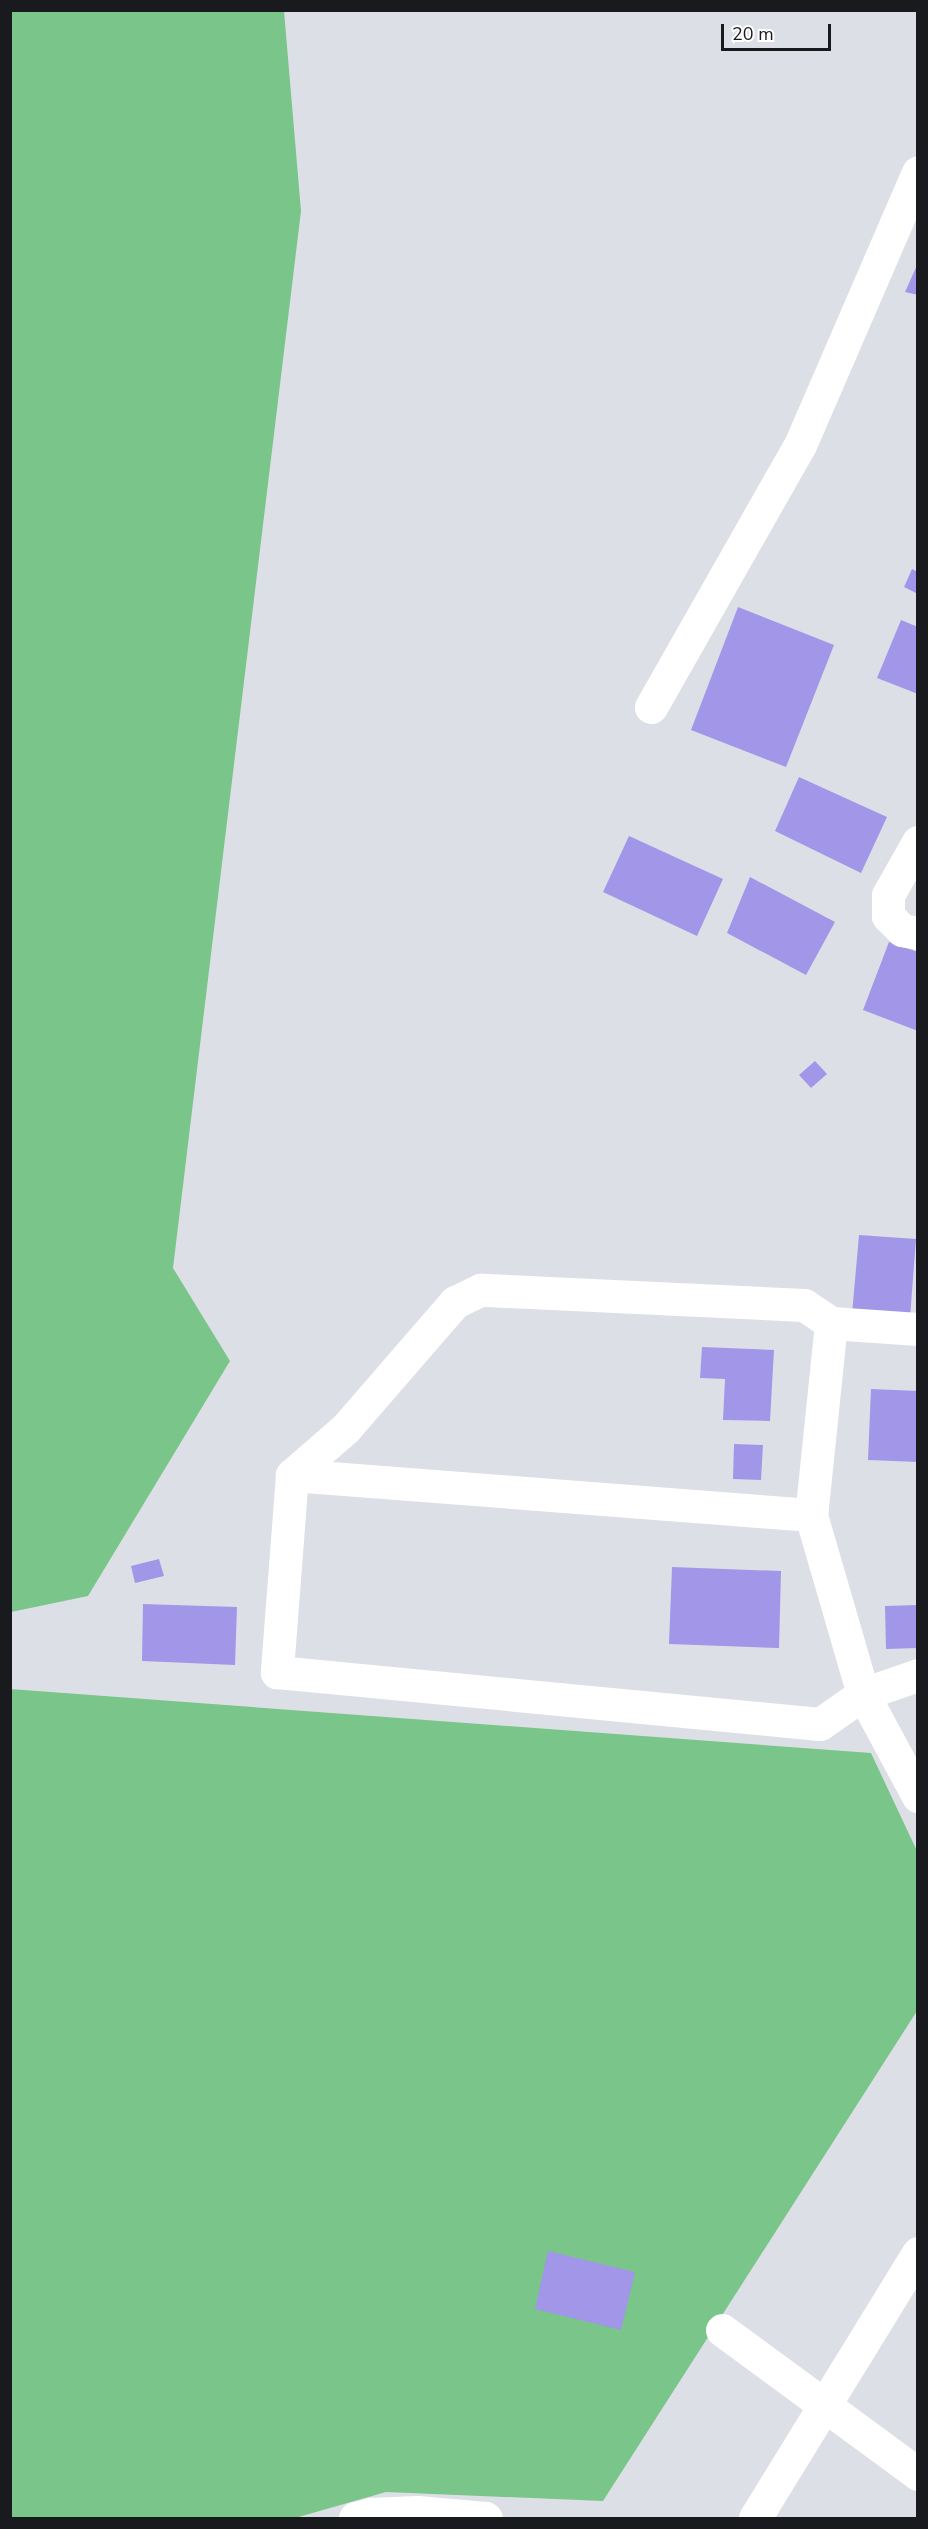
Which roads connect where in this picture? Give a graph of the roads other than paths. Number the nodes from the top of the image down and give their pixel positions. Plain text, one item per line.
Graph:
1 (918, 172) edge
2 (651, 707) dead end
3 (918, 842) edge
4 (918, 933) edge
5 (831, 1323) junction
6 (918, 1329) edge
7 (292, 1475) junction
8 (811, 1515) junction
9 (918, 1675) edge
10 (863, 1694) junction
11 (918, 1796) edge
12 (918, 2253) edge
13 (722, 2330) dead end
14 (822, 2404) junction
15 (918, 2474) edge
16 (355, 2518) edge
17 (486, 2518) edge
18 (755, 2518) edge

1 - 2 street
3 - 4 street
5 - 6 street
5 - 7 street
5 - 8 street
7 - 8 street
7 - 10 street
8 - 10 street
9 - 10 street
10 - 11 street
12 - 14 street
13 - 14 street
14 - 15 street
14 - 18 street
16 - 17 street

